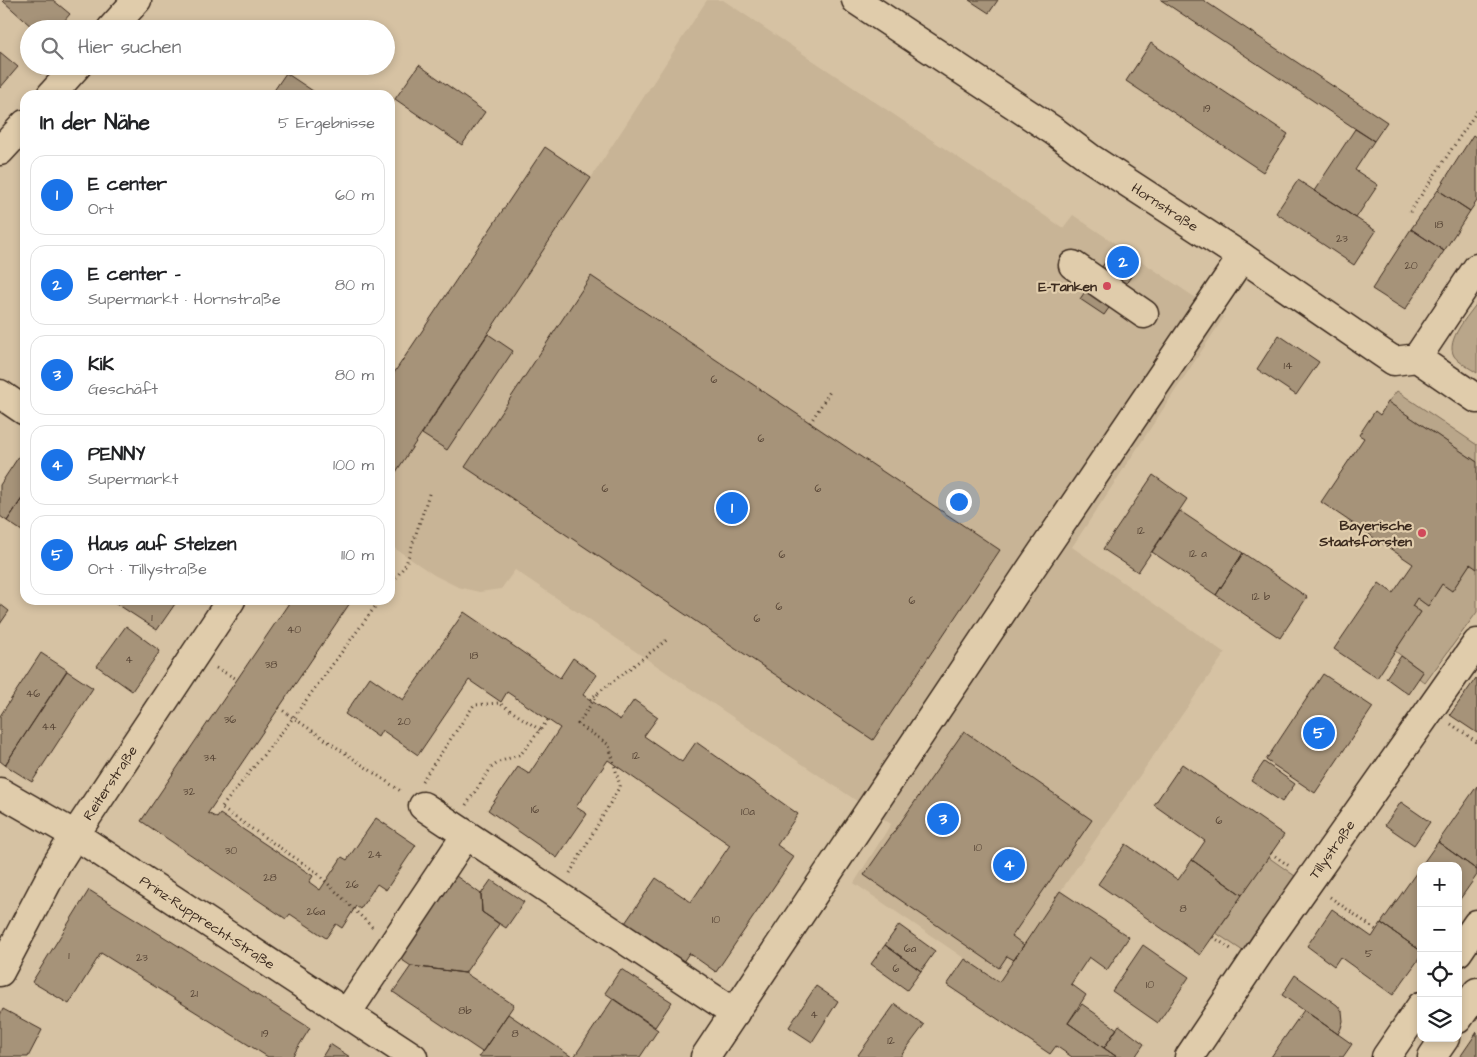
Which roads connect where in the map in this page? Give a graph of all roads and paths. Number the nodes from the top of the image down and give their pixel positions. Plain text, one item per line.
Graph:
1 (137, 0) edge
2 (856, 0) edge
3 (119, 20) edge
4 (69, 75) edge
5 (55, 90) edge
6 (1477, 111) edge
7 (20, 129) edge
8 (0, 151) edge
9 (1410, 212) dead end
10 (1242, 257) junction
11 (1073, 265) dead end
12 (1477, 268) edge
13 (1144, 314) dead end
14 (1417, 358) junction
15 (831, 390) dead end
16 (0, 394) edge
17 (1477, 399) edge
18 (20, 407) edge
19 (810, 423) dead end
20 (430, 491) dead end
21 (395, 579) edge
22 (228, 605) edge
23 (376, 605) edge
24 (668, 639) dead end
25 (1477, 643) edge
26 (599, 692) junction
27 (590, 699) dead end
28 (279, 708) dead end
29 (293, 718) junction
30 (548, 720) dead end
31 (1449, 723) dead end
32 (540, 730) junction
33 (1477, 742) edge
34 (0, 792) edge
35 (417, 802) junction
36 (459, 830) junction
37 (75, 835) junction
38 (557, 895) junction
39 (1328, 896) dead end
40 (1477, 924) edge
41 (1376, 930) dead end
42 (392, 946) junction
43 (1462, 946) edge
44 (0, 972) edge
45 (1477, 992) edge
46 (1417, 1012) edge
47 (347, 1013) junction
48 (735, 1013) junction
49 (1462, 1013) edge
50 (1441, 1042) edge
51 (413, 1057) edge
52 (705, 1057) edge
53 (1189, 1057) edge
54 (1386, 1057) edge
55 (1432, 1057) edge

1 - 3 street
2 - 10 street, Hornstraße
4 - 5 street
6 - 9 path
7 - 8 street
10 - 14 street, Hornstraße
10 - 48 street
11 - 13 street
12 - 14 street
14 - 17 street
15 - 19 path
16 - 18 street
20 - 21 path
22 - 37 street, Reiterstraße
23 - 29 path
24 - 26 path
25 - 53 street, Tillystraße
26 - 27 path
26 - 38 path
28 - 29 path
29 - 35 path
29 - 42 path
30 - 32 path
31 - 33 path
32 - 35 path
32 - 36 path
34 - 37 street, Prinz-Rupprecht-Straße
35 - 36 street
36 - 38 street
36 - 42 street
37 - 44 street, Reiterstraße
37 - 47 street, Prinz-Rupprecht-Straße
38 - 48 street
39 - 41 path
40 - 43 street
42 - 47 street
45 - 49 street
46 - 54 street
47 - 51 street, Prinz-Rupprecht-Straße
48 - 52 street
50 - 55 street

